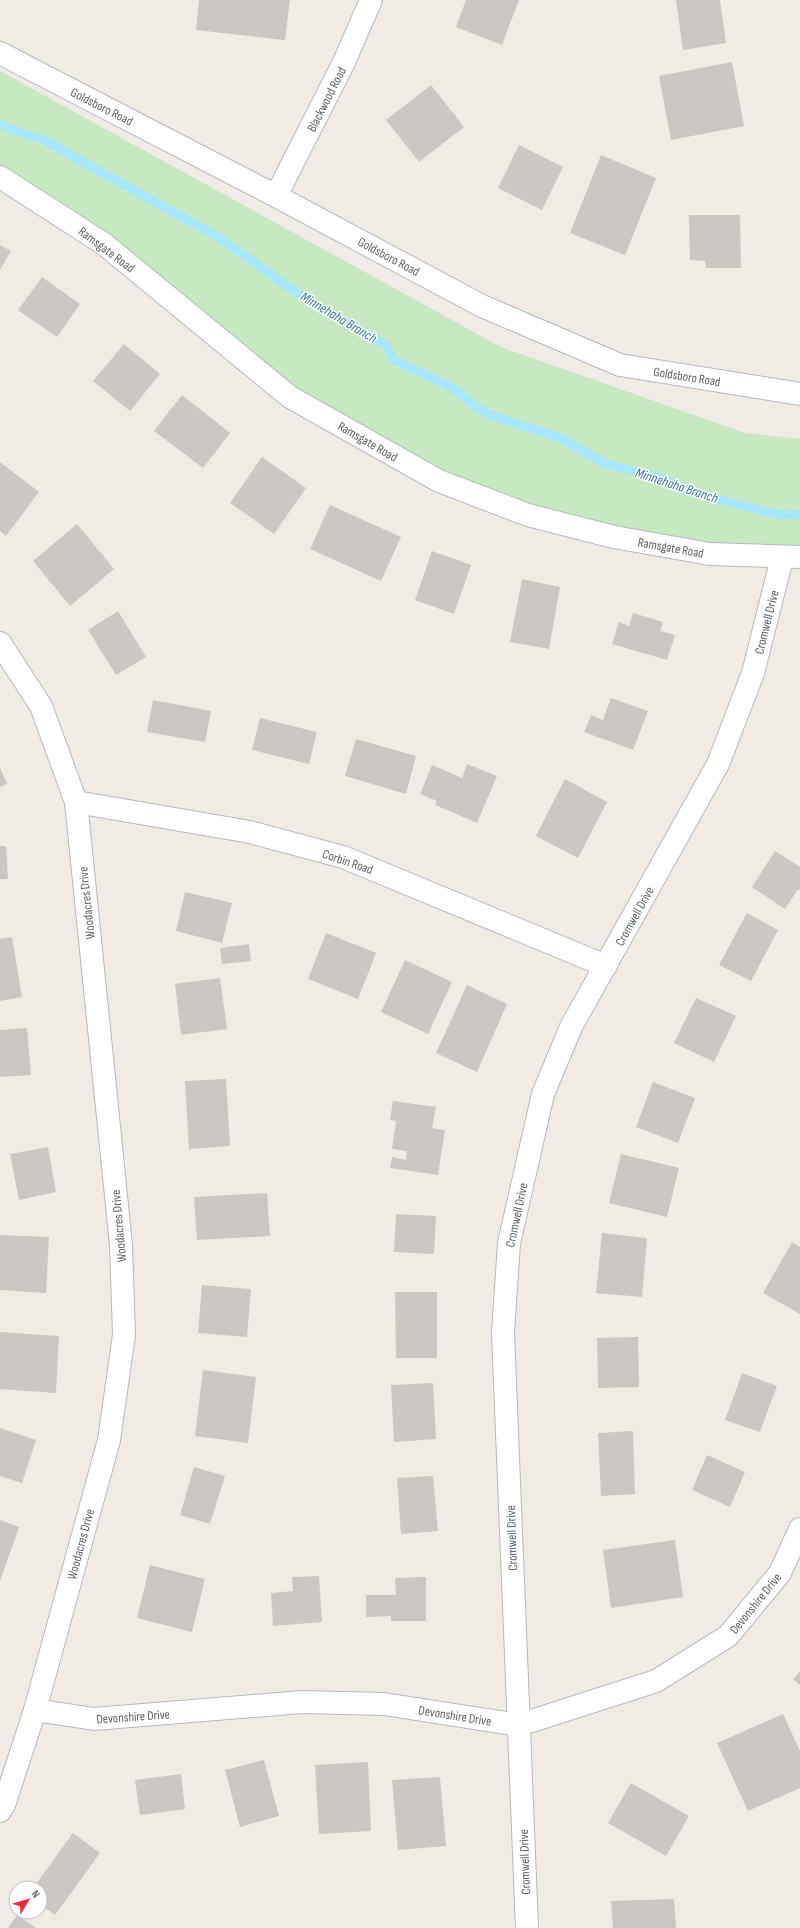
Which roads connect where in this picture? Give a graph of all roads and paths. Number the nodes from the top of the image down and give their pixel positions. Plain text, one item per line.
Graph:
1 (371, 0) edge
2 (0, 53) edge
3 (0, 177) edge
4 (276, 196) junction
5 (800, 394) edge
6 (791, 558) edge
7 (0, 643) edge
8 (76, 802) junction
9 (606, 966) junction
10 (800, 1530) edge
11 (34, 1710) junction
12 (519, 1725) junction
13 (0, 1811) edge
14 (527, 1928) edge

1 - 4 street, Blackwood Road
2 - 4 street, Goldsboro Road
3 - 6 street, Ramsgate Road
4 - 5 street, Goldsboro Road
6 - 9 street, Cromwell Drive
7 - 8 street, Woodacres Drive
8 - 9 street, Corbin Road
8 - 11 street, Woodacres Drive
9 - 12 street, Cromwell Drive
10 - 12 street, Devonshire Drive
11 - 12 street, Devonshire Drive
11 - 13 street, Woodacres Drive
12 - 14 street, Cromwell Drive

